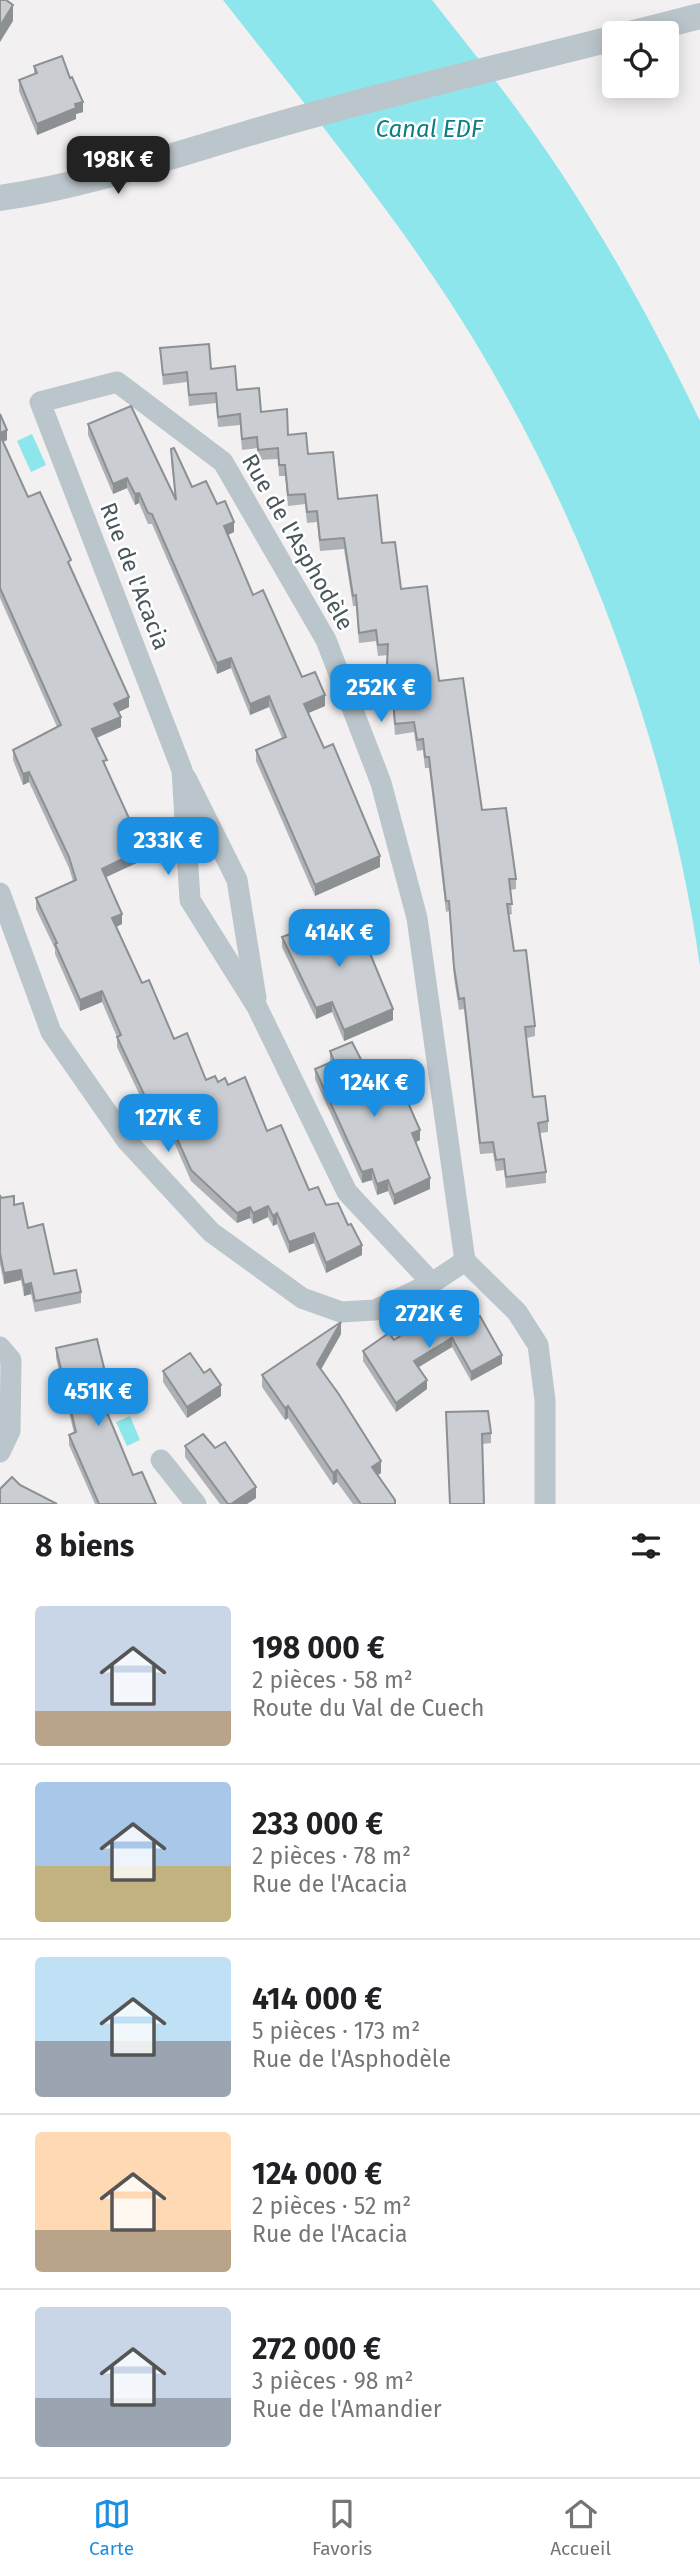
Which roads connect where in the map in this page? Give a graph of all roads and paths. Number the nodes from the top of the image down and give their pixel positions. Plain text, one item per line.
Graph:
1 (700, 16) edge
2 (679, 21) edge
3 (602, 41) edge
4 (0, 198) edge
5 (40, 402) joint
6 (182, 770) junction
7 (0, 893) edge
8 (257, 1007) junction
9 (465, 1261) junction
10 (432, 1283) junction
11 (0, 1348) edge
12 (5, 1428) edge
13 (0, 1452) edge
14 (160, 1460) dead end
15 (196, 1504) edge
16 (545, 1504) edge

1 - 2 street
3 - 4 street
5 - 6 street, Rue de l'Acacia
5 - 9 street, Rue de l'Asphodèle
6 - 8 street, Rue de l'Acacia
6 - 8 street, Rue de l'Acacia
7 - 10 street
8 - 10 street, Rue de l'Acacia
9 - 10 street
9 - 16 street
11 - 12 street
12 - 13 street
14 - 15 street

